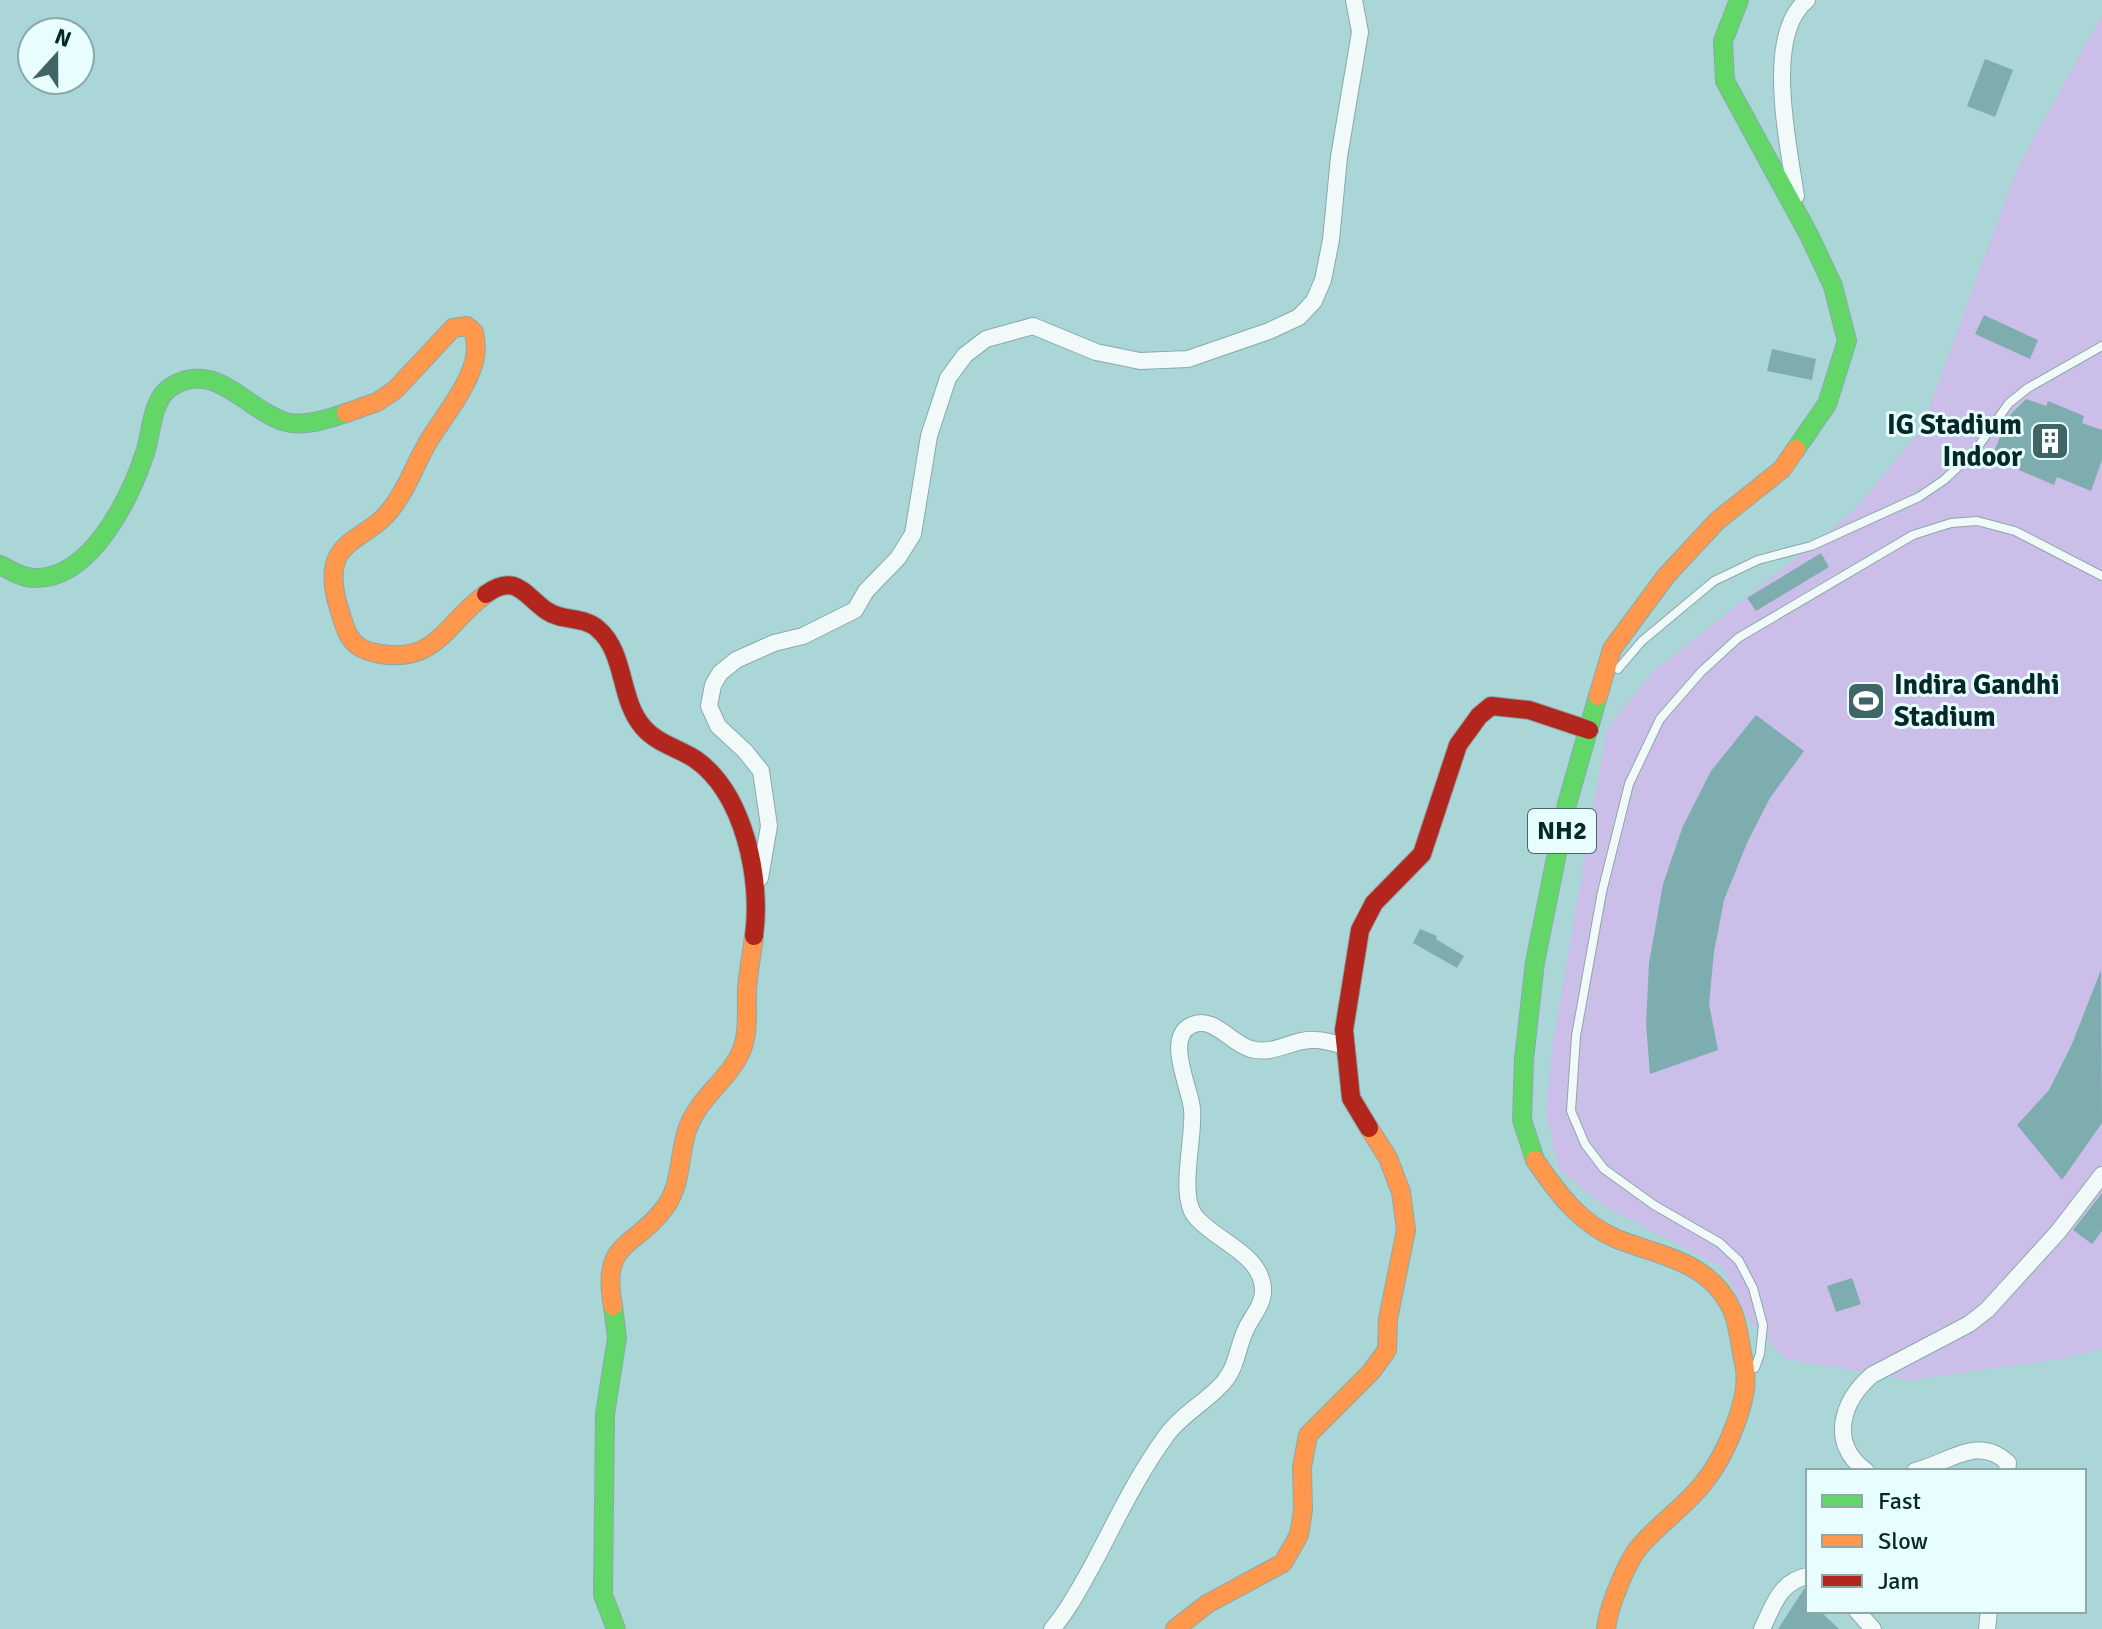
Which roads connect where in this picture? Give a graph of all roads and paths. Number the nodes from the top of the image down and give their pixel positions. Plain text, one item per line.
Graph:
1 (1354, 0) edge
2 (1739, 0) edge
3 (1807, 0) edge
4 (1799, 213) junction
5 (2102, 346) edge
6 (0, 565) edge
7 (2102, 576) edge
8 (1600, 691) junction
9 (1589, 730) junction
10 (757, 895) junction
11 (1345, 1046) junction
12 (2102, 1175) edge
13 (1745, 1395) junction
14 (1863, 1469) edge
15 (1921, 1469) edge
16 (2007, 1469) edge
17 (1806, 1577) edge
18 (1859, 1613) edge
19 (616, 1629) edge
20 (1052, 1629) edge
21 (1175, 1629) edge
22 (1606, 1629) edge
23 (1762, 1629) edge
24 (1873, 1629) edge

1 - 10 street
2 - 4 main road, NH2
3 - 4 street
4 - 8 main road, NH2
5 - 8 lane
6 - 10 main road
7 - 13 lane
8 - 9 main road, NH2
9 - 11 main road
9 - 13 main road, NH2
10 - 19 main road
11 - 20 street
11 - 21 main road
12 - 14 street
13 - 22 main road, NH2
15 - 16 street
17 - 23 street
18 - 24 street

